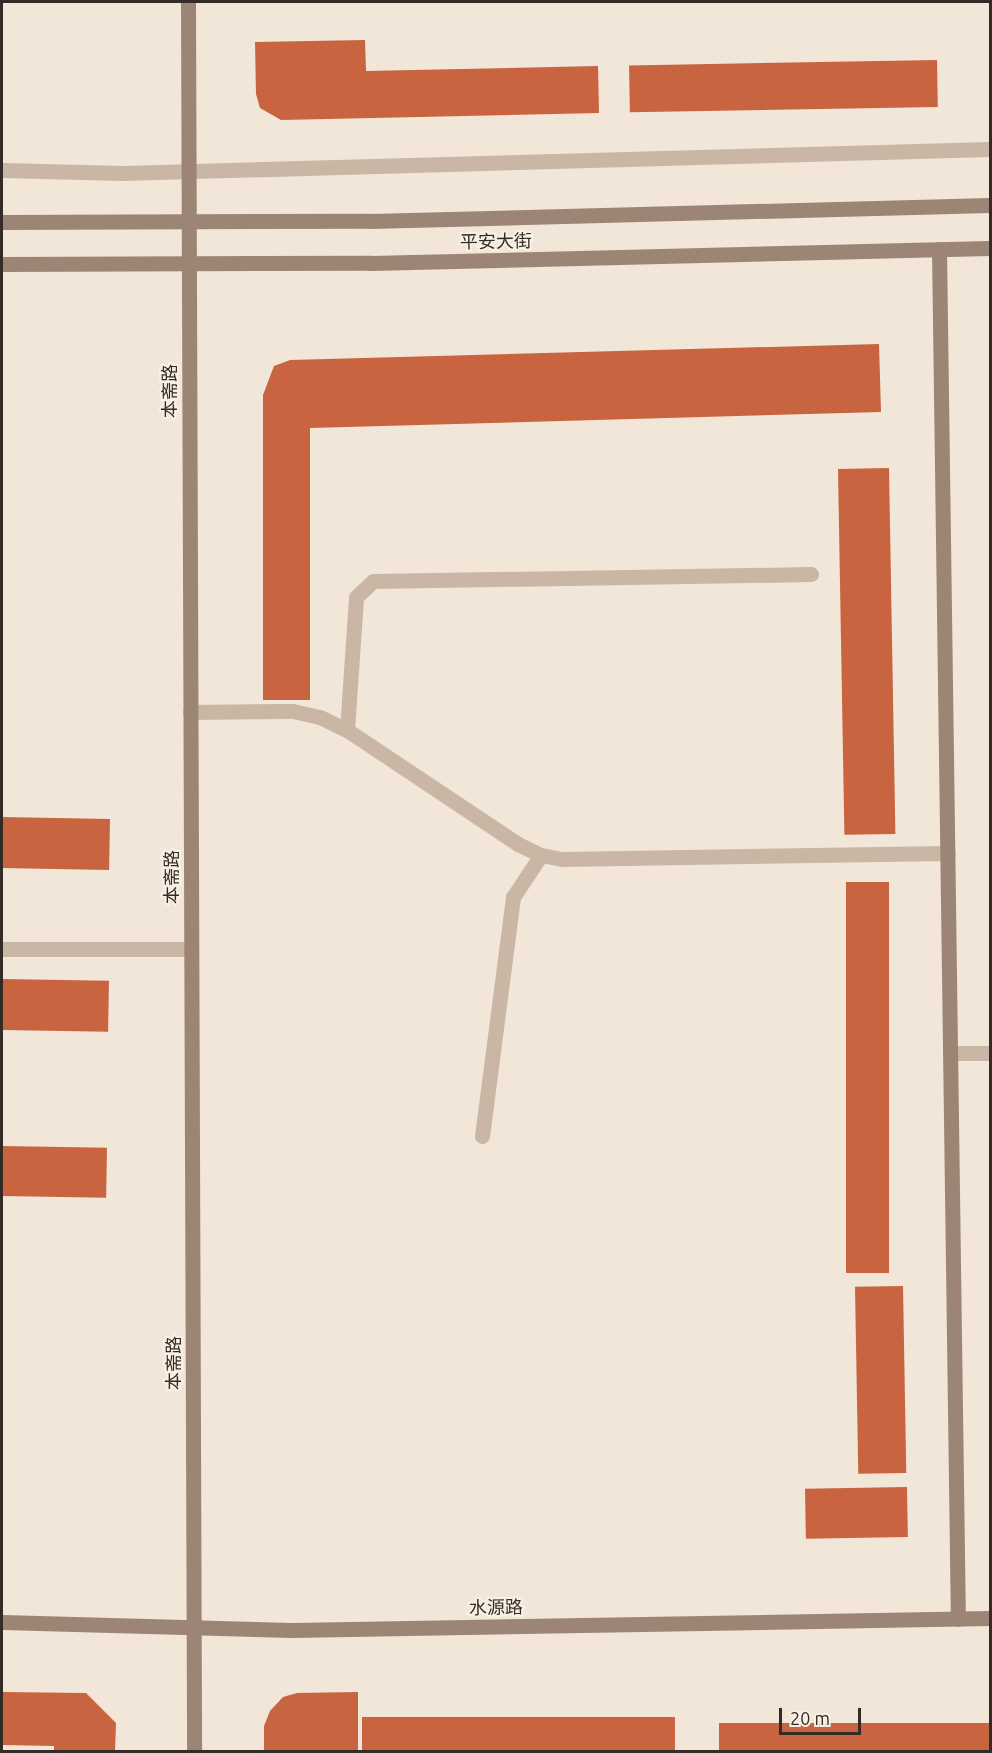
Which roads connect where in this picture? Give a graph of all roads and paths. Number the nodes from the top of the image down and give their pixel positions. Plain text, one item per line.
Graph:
1 (188, 2) edge
2 (990, 149) edge
3 (2, 170) edge
4 (188, 171) junction
5 (990, 205) edge
6 (188, 221) junction
7 (2, 222) edge
8 (990, 248) edge
9 (939, 249) junction
10 (2, 264) edge
11 (188, 264) junction
12 (811, 574) dead end
13 (190, 712) junction
14 (347, 730) junction
15 (948, 853) junction
16 (541, 855) junction
17 (2, 949) edge
18 (190, 949) junction
19 (950, 1053) junction
20 (990, 1053) edge
21 (482, 1136) dead end
22 (990, 1618) edge
23 (958, 1619) junction
24 (2, 1622) edge
25 (193, 1627) junction
26 (194, 1752) edge

1 - 4 street, 本斋路
2 - 4 street
3 - 4 street
4 - 6 street, 本斋路
5 - 6 street, 平安大街
6 - 7 street, 平安大街
6 - 11 street, 本斋路
8 - 9 street, 平安大街
9 - 11 street, 平安大街
9 - 15 street
10 - 11 street, 平安大街
11 - 13 street, 本斋路
12 - 14 street
13 - 14 street
13 - 18 street, 本斋路
14 - 16 street
15 - 16 street
15 - 19 street
16 - 21 street
17 - 18 street
18 - 25 street, 本斋路
19 - 20 street
19 - 23 street
22 - 23 street, 水源路
23 - 25 street, 水源路
24 - 25 street, 水源路
25 - 26 street, 本斋路

